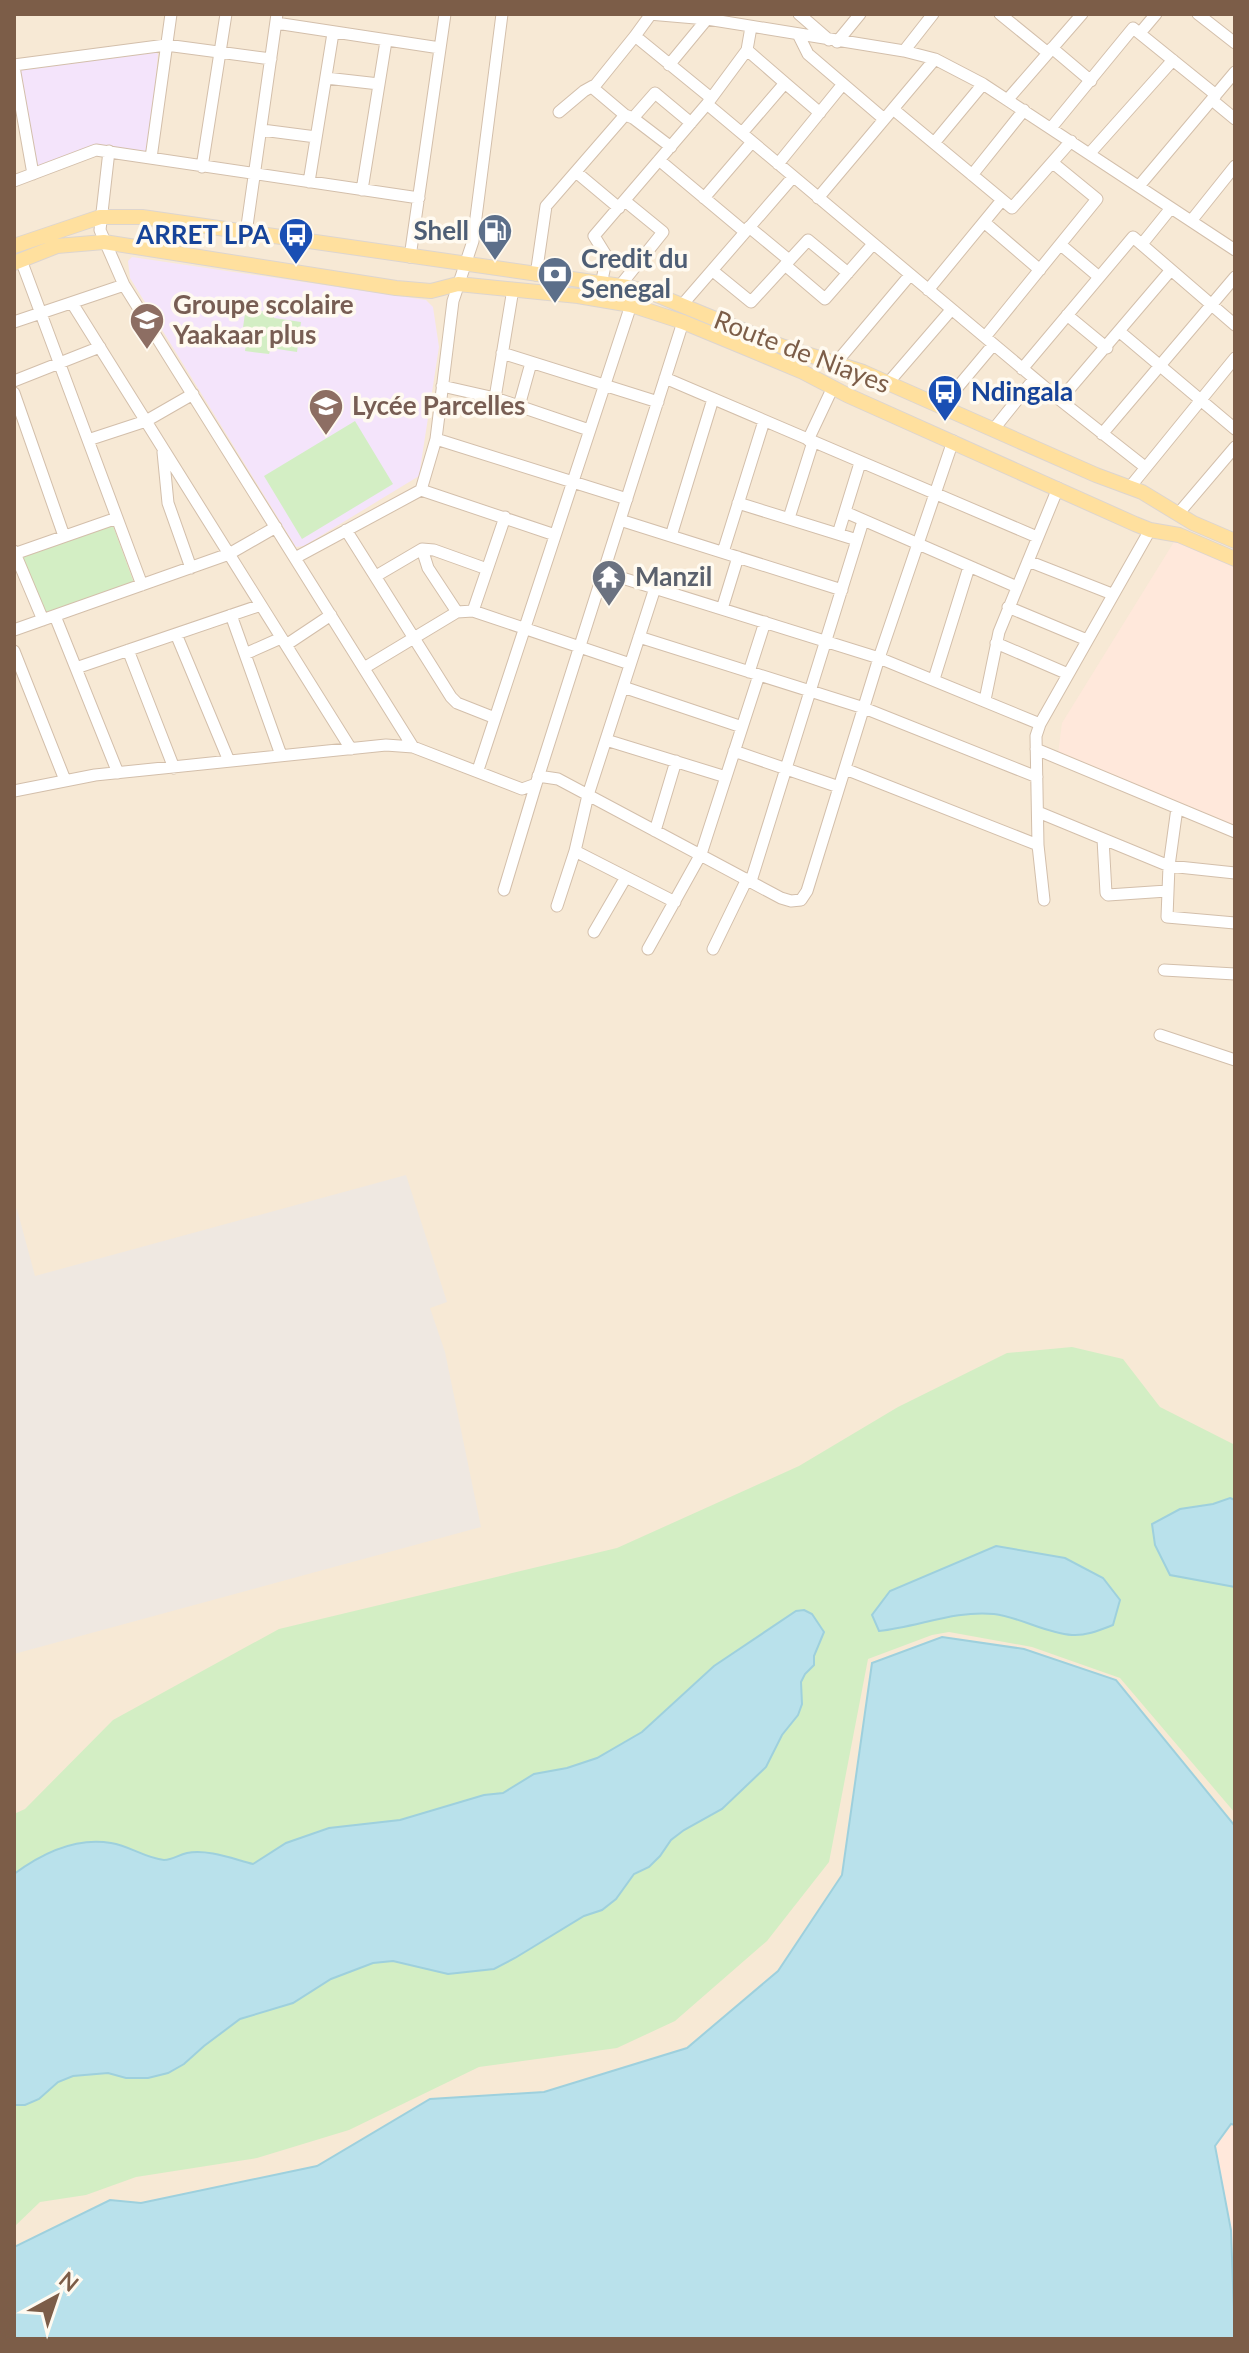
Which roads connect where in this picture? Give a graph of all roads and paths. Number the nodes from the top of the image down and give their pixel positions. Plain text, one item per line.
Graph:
1 (171, 14) edge
2 (226, 14) edge
3 (445, 14) edge
4 (502, 14) edge
5 (650, 14) edge
6 (799, 14) edge
7 (860, 14) edge
8 (933, 14) edge
9 (1082, 14) edge
10 (1198, 14) edge
11 (1153, 15) edge
12 (697, 16) edge
13 (1009, 16) edge
14 (277, 18) edge
15 (751, 27) junction
16 (333, 33) junction
17 (1140, 33) junction
18 (635, 36) junction
19 (799, 36) junction
20 (386, 41) junction
21 (833, 41) junction
22 (1235, 43) edge
23 (166, 45) junction
24 (440, 48) junction
25 (747, 50) junction
26 (904, 51) junction
27 (1050, 51) junction
28 (220, 52) junction
29 (271, 59) junction
30 (935, 59) junction
31 (1173, 60) junction
32 (669, 65) junction
33 (14, 66) edge
34 (1235, 72) edge
35 (326, 78) junction
36 (1091, 81) junction
37 (785, 83) junction
38 (379, 84) junction
39 (843, 84) junction
40 (983, 84) junction
41 (593, 86) junction
42 (1214, 97) junction
43 (1008, 99) junction
44 (709, 101) junction
45 (893, 109) junction
46 (1024, 110) junction
47 (559, 112) dead end
48 (820, 113) junction
49 (629, 116) junction
50 (884, 119) junction
51 (1235, 119) edge
52 (691, 123) junction
53 (1051, 128) junction
54 (262, 130) junction
55 (742, 133) junction
56 (316, 137) junction
57 (1071, 141) junction
58 (752, 142) junction
59 (934, 143) junction
60 (671, 147) junction
61 (109, 151) junction
62 (1090, 153) junction
63 (151, 158) junction
64 (659, 160) junction
65 (1053, 163) junction
66 (778, 164) junction
67 (1235, 166) edge
68 (202, 167) junction
69 (576, 172) junction
70 (33, 174) junction
71 (256, 175) junction
72 (972, 175) junction
73 (793, 177) junction
74 (14, 181) edge
75 (309, 182) junction
76 (1139, 186) junction
77 (362, 190) junction
78 (419, 198) junction
79 (704, 198) junction
80 (818, 198) junction
81 (1002, 200) junction
82 (622, 204) junction
83 (1171, 208) junction
84 (100, 217) junction
85 (1191, 221) junction
86 (984, 222) junction
87 (747, 230) junction
88 (246, 233) junction
89 (104, 242) junction
90 (873, 244) junction
91 (1142, 244) junction
92 (1061, 245) junction
93 (14, 246) edge
94 (1235, 249) edge
95 (410, 257) junction
96 (18, 261) edge
97 (787, 263) junction
98 (465, 265) junction
99 (1040, 270) junction
100 (713, 271) junction
101 (1170, 271) junction
102 (848, 273) junction
103 (536, 275) junction
104 (910, 275) junction
105 (1099, 277) junction
106 (1235, 277) edge
107 (458, 284) junction
108 (601, 284) junction
109 (124, 285) junction
110 (619, 287) junction
111 (513, 289) junction
112 (928, 290) junction
113 (72, 303) junction
114 (631, 305) junction
115 (682, 305) junction
116 (1212, 305) junction
117 (951, 310) junction
118 (40, 312) junction
119 (1067, 315) junction
120 (14, 322) edge
121 (683, 322) junction
122 (1235, 325) edge
123 (1120, 332) junction
124 (989, 341) junction
125 (100, 347) junction
126 (1107, 348) junction
127 (502, 353) junction
128 (1235, 358) edge
129 (59, 363) junction
130 (531, 363) junction
131 (835, 364) junction
132 (1160, 365) junction
133 (1022, 369) junction
134 (665, 378) junction
135 (1034, 379) junction
136 (14, 381) edge
137 (888, 383) junction
138 (604, 385) junction
139 (442, 386) junction
140 (833, 387) junction
141 (14, 393) edge
142 (193, 394) junction
143 (495, 398) junction
144 (713, 399) junction
145 (1201, 399) junction
146 (1060, 400) junction
147 (658, 402) junction
148 (519, 406) junction
149 (941, 407) junction
150 (146, 421) junction
151 (764, 421) junction
152 (1235, 429) edge
153 (589, 430) junction
154 (993, 430) junction
155 (1102, 434) junction
156 (436, 439) junction
157 (88, 440) junction
158 (810, 441) junction
159 (953, 441) junction
160 (162, 447) junction
161 (1235, 447) edge
162 (860, 463) junction
163 (1145, 467) junction
164 (573, 482) junction
165 (1130, 487) junction
166 (1058, 488) junction
167 (421, 490) junction
168 (936, 495) junction
169 (627, 499) junction
170 (738, 503) junction
171 (845, 512) junction
172 (1178, 514) junction
173 (505, 517) junction
174 (117, 518) junction
175 (789, 518) junction
176 (620, 520) junction
177 (863, 521) junction
178 (276, 527) junction
179 (346, 530) junction
180 (1150, 530) junction
181 (838, 534) junction
182 (555, 535) junction
183 (64, 536) junction
184 (671, 536) junction
185 (1037, 537) junction
186 (857, 540) junction
187 (1235, 541) edge
188 (919, 545) junction
189 (422, 549) junction
190 (723, 552) junction
191 (14, 553) edge
192 (229, 554) junction
193 (738, 557) junction
194 (295, 558) junction
195 (1235, 559) edge
196 (1028, 561) junction
197 (969, 567) junction
198 (191, 568) junction
199 (487, 569) junction
200 (603, 572) junction
201 (376, 576) junction
202 (142, 585) junction
203 (1017, 587) junction
204 (655, 588) junction
205 (842, 590) junction
206 (1112, 594) junction
207 (261, 605) junction
208 (1008, 607) junction
209 (722, 609) junction
210 (473, 611) junction
211 (457, 612) junction
212 (231, 615) junction
213 (331, 615) junction
214 (49, 618) junction
215 (765, 622) junction
216 (525, 628) junction
217 (14, 630) edge
218 (176, 634) junction
219 (639, 637) junction
220 (413, 638) junction
221 (1087, 640) junction
222 (284, 641) junction
223 (826, 641) junction
224 (996, 643) junction
225 (580, 647) junction
226 (128, 650) junction
227 (14, 651) edge
228 (245, 654) junction
229 (879, 658) junction
230 (630, 664) junction
231 (76, 668) junction
232 (364, 668) junction
233 (754, 673) junction
234 (1068, 674) junction
235 (934, 679) junction
236 (623, 687) junction
237 (810, 691) junction
238 (985, 700) junction
239 (864, 708) junction
240 (495, 718) junction
241 (1040, 724) junction
242 (742, 727) junction
243 (606, 740) junction
244 (413, 747) junction
245 (351, 749) junction
246 (1036, 749) junction
247 (734, 751) junction
248 (281, 755) junction
249 (229, 761) junction
250 (676, 761) junction
251 (174, 768) junction
252 (786, 769) junction
253 (845, 769) junction
254 (478, 770) junction
255 (118, 773) junction
256 (726, 777) junction
257 (1037, 777) junction
258 (65, 780) junction
259 (537, 780) junction
260 (839, 787) junction
261 (14, 791) edge
262 (588, 795) junction
263 (1177, 808) junction
264 (1038, 812) junction
265 (655, 831) junction
266 (1235, 832) edge
267 (1103, 839) junction
268 (1038, 845) junction
269 (575, 851) junction
270 (701, 854) junction
271 (1169, 866) junction
272 (1235, 873) edge
273 (626, 877) junction
274 (749, 880) junction
275 (504, 890) dead end
276 (1167, 891) junction
277 (1044, 900) dead end
278 (675, 902) junction
279 (557, 906) dead end
280 (1235, 923) edge
281 (594, 932) dead end
282 (648, 949) dead end
283 (713, 949) dead end
284 (1164, 970) dead end
285 (1235, 974) edge
286 (1160, 1035) dead end
287 (1235, 1060) edge

1 - 23 street
2 - 28 street
3 - 24 street
4 - 98 street
5 - 12 street
5 - 18 street
6 - 21 street
7 - 21 street
8 - 26 street
9 - 27 street
10 - 22 street
11 - 17 street
12 - 15 street
12 - 32 street
13 - 27 street
14 - 16 street
14 - 29 street
15 - 19 street
15 - 25 street
16 - 20 street
16 - 35 street
17 - 31 street
17 - 36 street
18 - 32 street
18 - 41 street
19 - 21 street
19 - 39 street
20 - 24 street
20 - 38 street
21 - 26 street
23 - 28 street
23 - 33 street
23 - 63 street
24 - 78 street
25 - 37 street
25 - 44 street
26 - 30 street
27 - 36 street
27 - 43 street
28 - 29 street
28 - 68 street
29 - 54 street
30 - 40 street
30 - 45 street
31 - 42 street
31 - 62 street
32 - 44 street
33 - 70 street
34 - 42 street
35 - 38 street
35 - 56 street
36 - 53 street
37 - 48 street
37 - 55 street
38 - 77 street
39 - 48 street
39 - 50 street
40 - 43 street
40 - 59 street
41 - 47 street
41 - 49 street
42 - 51 street
42 - 76 street
43 - 46 street
44 - 52 street
44 - 55 street
45 - 50 street
45 - 59 street
46 - 53 street
46 - 72 street
48 - 66 street
49 - 52 street
49 - 60 street
49 - 69 street
50 - 80 street
52 - 60 street
53 - 57 street
54 - 56 street
54 - 71 street
55 - 58 street
56 - 75 street
57 - 62 street
57 - 65 street
58 - 66 street
58 - 79 street
59 - 72 street
60 - 64 street
61 - 63 street
61 - 70 street
61 - 84 street
62 - 76 street
63 - 68 street
64 - 79 street
64 - 82 street
65 - 81 street
65 - 92 street
66 - 73 street
67 - 85 street
68 - 71 street
69 - 82 street
69 - 103 street
70 - 74 street
71 - 75 street
71 - 88 street
72 - 81 street
73 - 80 street
73 - 87 street
75 - 77 street
76 - 83 street
77 - 78 street
78 - 95 street
79 - 87 street
80 - 90 street
81 - 86 street
82 - 108 street
82 - 110 street
83 - 85 street
83 - 91 street
84 - 88 main road, Route de Niayes
84 - 89 street
84 - 93 main road, Route de Niayes
85 - 94 street
86 - 99 street
86 - 112 street
87 - 97 street
87 - 100 street
88 - 95 main road, Route de Niayes
89 - 96 main road, Route de Niayes
89 - 107 main road, Route de Niayes
89 - 109 street
90 - 102 street
90 - 104 street
91 - 101 street
91 - 105 street
92 - 99 street
92 - 105 street
95 - 98 main road, Route de Niayes
96 - 118 street
97 - 100 street
97 - 102 street
97 - 102 street
98 - 103 main road, Route de Niayes
98 - 107 street
99 - 124 street
100 - 115 street
101 - 116 street
101 - 123 street
103 - 108 main road, Route de Niayes
104 - 112 street
104 - 131 street
105 - 119 street
106 - 116 street
107 - 111 main road, Route de Niayes
107 - 139 street
108 - 110 main road, Route de Niayes
109 - 113 street
109 - 142 street
110 - 115 main road, Route de Niayes
111 - 114 main road, Route de Niayes
111 - 127 street
112 - 117 street
113 - 118 street
113 - 125 street
114 - 121 main road, Route de Niayes
114 - 138 street
115 - 131 main road, Route de Niayes
116 - 122 street
116 - 132 street
117 - 124 street
117 - 137 street
118 - 120 street
118 - 129 street
119 - 126 street
119 - 133 street
121 - 134 street
121 - 140 main road, Route de Niayes
123 - 126 street
123 - 132 street
124 - 133 street
124 - 149 street
125 - 129 street
125 - 150 street
126 - 146 street
127 - 130 street
127 - 143 street
128 - 145 street
129 - 136 street
129 - 157 street
130 - 138 street
130 - 148 street
131 - 137 main road, Route de Niayes
132 - 145 street
132 - 155 street
133 - 135 street
134 - 144 street
134 - 147 street
135 - 146 street
135 - 154 street
137 - 149 main road, Route de Niayes
138 - 147 street
138 - 153 street
139 - 143 street
139 - 156 street
140 - 158 street
140 - 159 main road, Route de Niayes
141 - 183 street
142 - 150 street
142 - 178 street
143 - 148 street
144 - 151 street
144 - 184 street
145 - 152 street
145 - 163 street
146 - 155 street
147 - 169 street
148 - 153 street
149 - 154 main road, Route de Niayes
150 - 157 street
150 - 160 street
151 - 158 street
151 - 170 street
153 - 164 street
154 - 165 main road, Route de Niayes
155 - 163 street
156 - 164 street
156 - 167 street
157 - 174 street
158 - 162 street
158 - 175 street
159 - 166 main road, Route de Niayes
159 - 168 street
160 - 192 street
160 - 198 street
161 - 172 street
162 - 168 street
162 - 171 street
163 - 165 street
164 - 169 street
164 - 182 street
165 - 172 main road, Route de Niayes
166 - 180 main road, Route de Niayes
166 - 185 street
167 - 173 street
167 - 179 street
168 - 185 street
168 - 188 street
169 - 176 street
170 - 175 street
170 - 190 street
171 - 177 street
171 - 181 street
172 - 187 main road, Route de Niayes
173 - 182 street
173 - 199 street
174 - 183 street
174 - 202 street
175 - 181 street
176 - 184 street
176 - 200 street
177 - 186 street
177 - 188 street
178 - 192 street
178 - 194 street
179 - 194 street
179 - 201 street
180 - 195 main road, Route de Niayes
180 - 206 street
181 - 186 street
182 - 216 street
183 - 191 street
184 - 190 street
185 - 196 street
186 - 205 street
188 - 197 street
188 - 229 street
189 - 199 street
189 - 201 street
189 - 211 street
190 - 193 street
191 - 214 street
192 - 198 street
192 - 207 street
193 - 205 street
193 - 209 street
194 - 213 street
196 - 203 street
196 - 206 street
197 - 203 street
197 - 235 street
198 - 202 street
199 - 210 street
200 - 204 street
200 - 225 street
201 - 220 street
202 - 214 street
203 - 208 street
204 - 209 street
204 - 219 street
205 - 223 street
206 - 221 street
207 - 212 street
207 - 222 street
208 - 221 street
208 - 224 street
209 - 215 street
210 - 211 street
210 - 216 street
211 - 220 street
212 - 218 street
212 - 228 street
213 - 222 street
213 - 232 street
214 - 217 street
214 - 231 street
215 - 223 street
215 - 233 street
216 - 225 street
216 - 240 street
218 - 226 street
218 - 249 street
219 - 230 street
219 - 233 street
220 - 232 street
220 - 240 street
221 - 234 street
222 - 228 street
222 - 245 street
223 - 229 street
223 - 237 street
224 - 234 street
224 - 238 street
225 - 230 street
225 - 259 street
226 - 231 street
226 - 251 street
227 - 258 street
228 - 248 street
229 - 235 street
229 - 239 street
230 - 236 street
231 - 255 street
232 - 244 street
233 - 237 street
233 - 242 street
234 - 241 street
235 - 238 street
236 - 242 street
236 - 243 street
237 - 239 street
237 - 252 street
238 - 241 street
239 - 253 street
239 - 257 street
240 - 254 street
241 - 246 street
242 - 247 street
243 - 250 street
243 - 262 street
244 - 245 street
244 - 254 street
245 - 248 street
246 - 257 street
246 - 263 street
247 - 252 street
247 - 256 street
248 - 249 street
249 - 251 street
250 - 256 street
250 - 265 street
251 - 255 street
252 - 260 street
252 - 274 street
253 - 260 street
253 - 268 street
254 - 259 street
255 - 258 street
256 - 270 street
257 - 264 street
258 - 261 street
259 - 262 street
259 - 275 street
260 - 274 street
262 - 265 street
262 - 269 street
263 - 266 street
263 - 271 street
264 - 267 street
264 - 268 street
265 - 270 street
267 - 271 street
267 - 276 street
268 - 277 street
269 - 273 street
269 - 279 street
270 - 274 street
270 - 278 street
271 - 272 street
271 - 276 street
273 - 278 street
273 - 281 street
274 - 283 street
276 - 280 street
278 - 282 street
284 - 285 street
286 - 287 street

